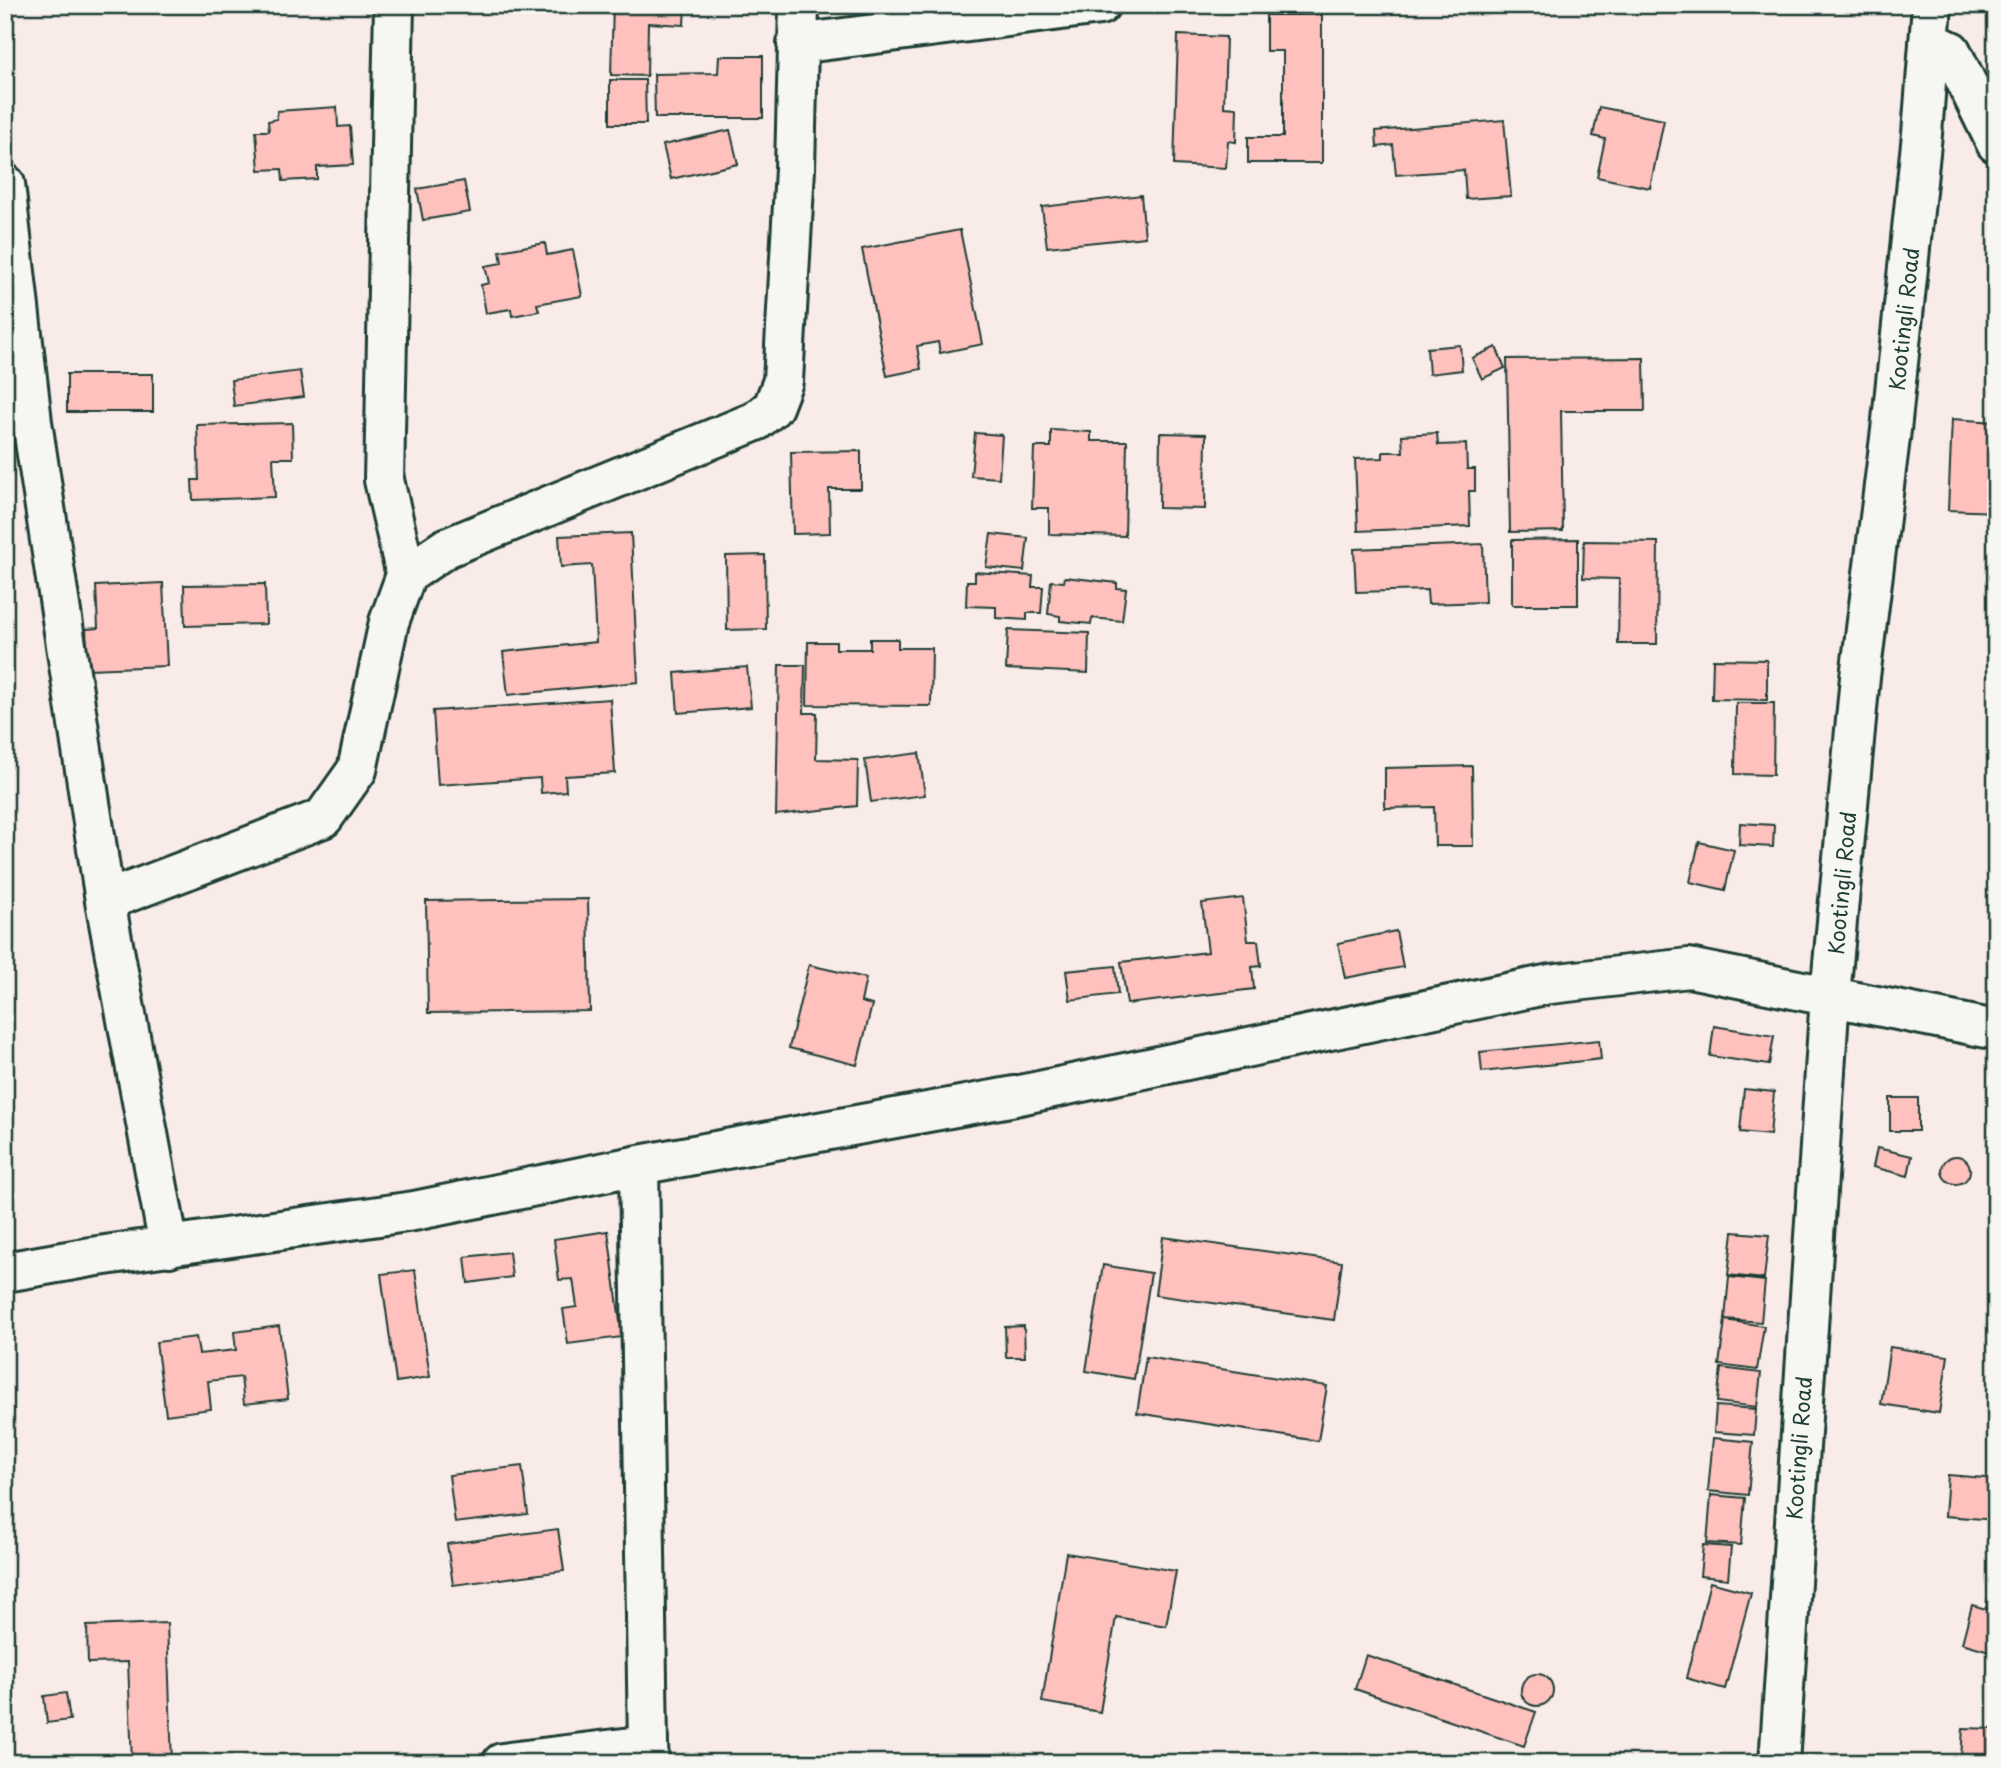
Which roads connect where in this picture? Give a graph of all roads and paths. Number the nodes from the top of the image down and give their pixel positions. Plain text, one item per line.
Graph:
1 (394, 5) edge
2 (799, 5) edge
3 (1100, 5) edge
4 (1930, 23) edge
5 (797, 44) junction
6 (1996, 143) edge
7 (5, 184) edge
8 (406, 575) junction
9 (105, 901) junction
10 (1830, 996) junction
11 (1996, 1030) edge
12 (639, 1166) junction
13 (169, 1247) junction
14 (5, 1272) edge
15 (649, 1754) edge
16 (502, 1763) edge
17 (1779, 1763) edge

1 - 8 street
2 - 5 street
3 - 5 street
4 - 6 street
4 - 10 street, Kootingli Road
5 - 8 street
7 - 9 street
8 - 9 street
9 - 13 street
10 - 11 street
10 - 12 street
10 - 17 street, Kootingli Road
12 - 13 street
12 - 15 street
13 - 14 street
15 - 16 street

